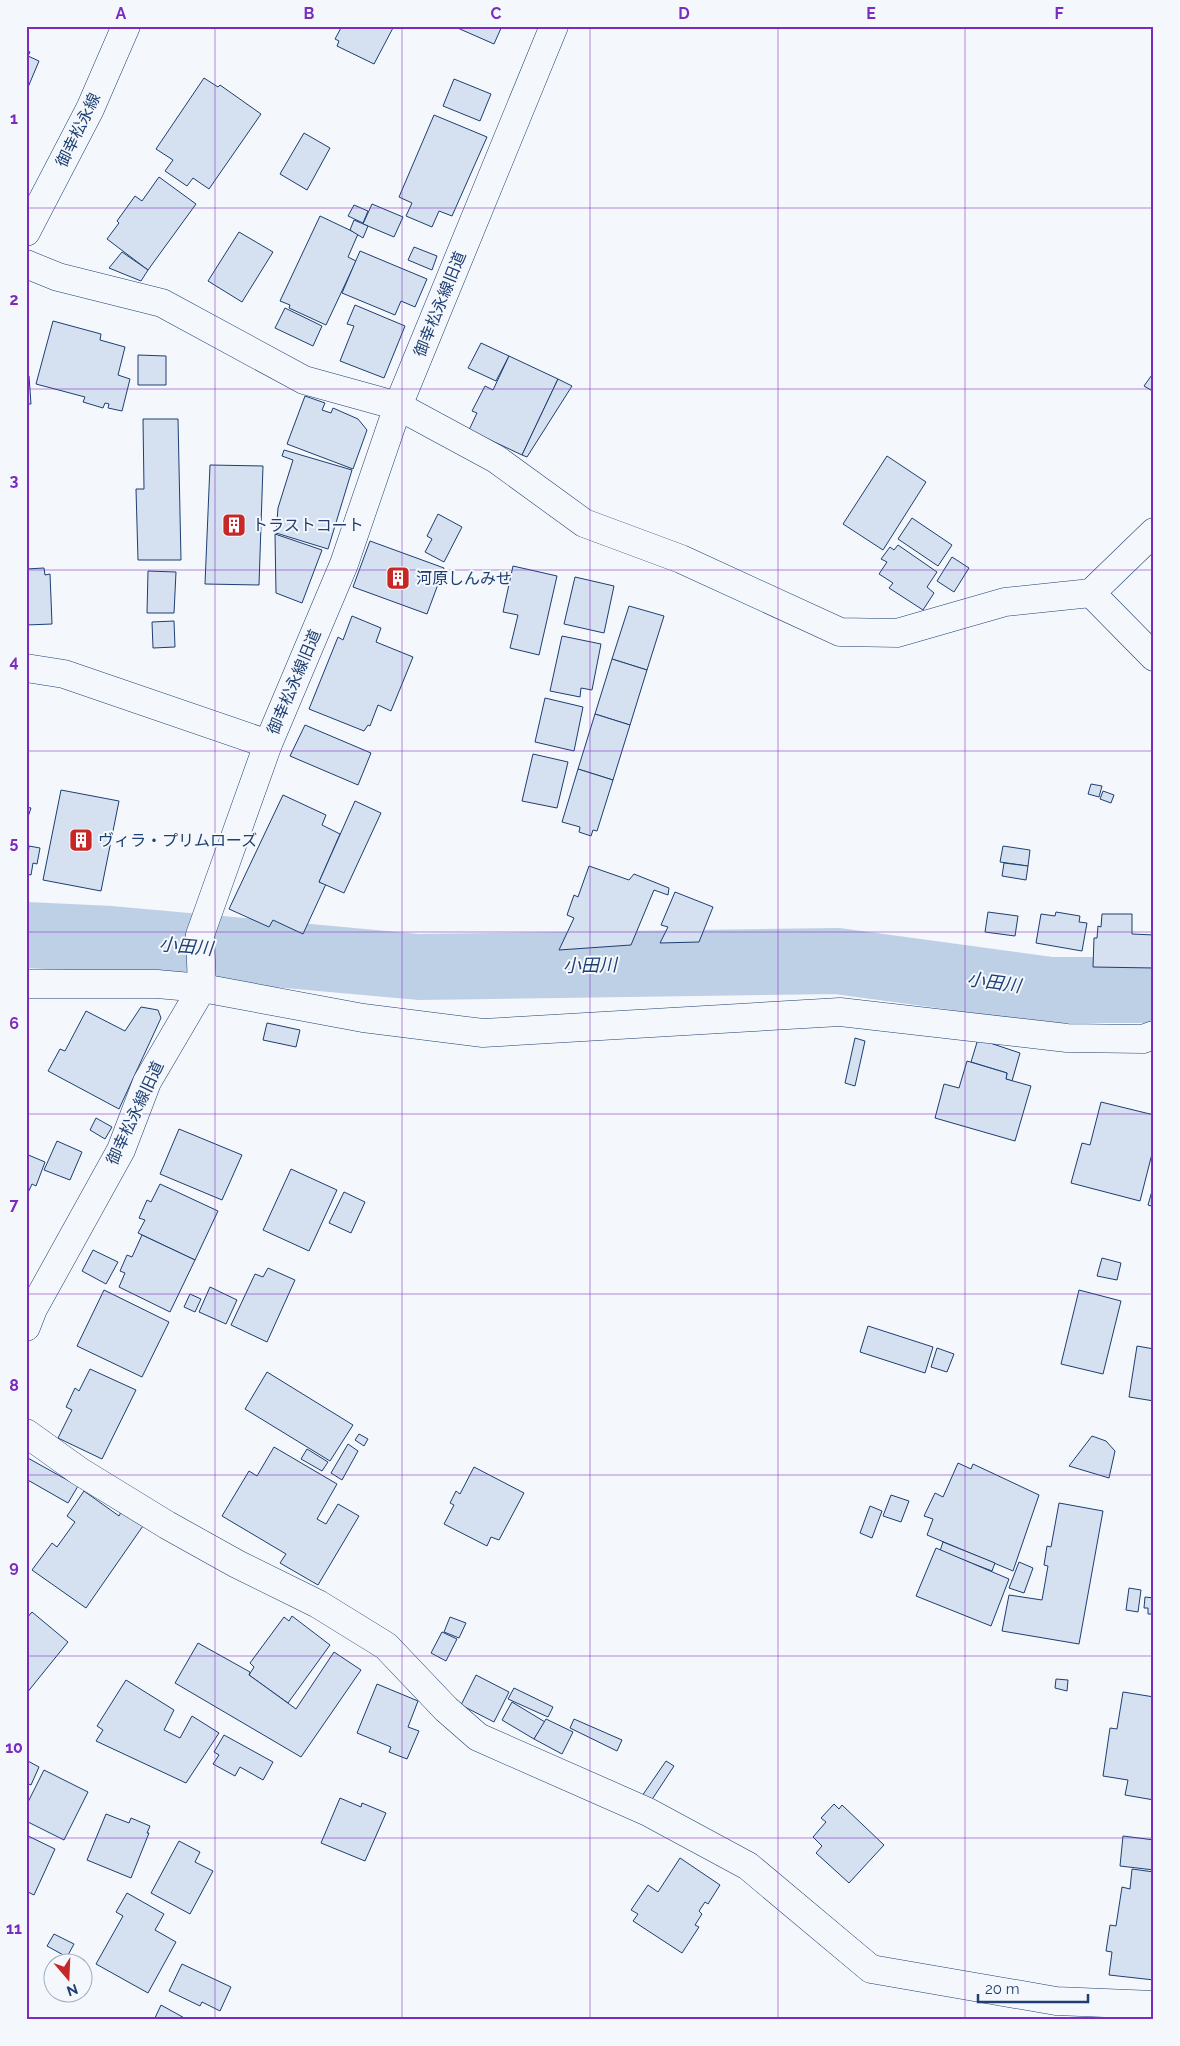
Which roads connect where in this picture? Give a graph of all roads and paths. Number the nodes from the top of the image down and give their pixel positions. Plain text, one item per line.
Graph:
1 (126, 26) edge
2 (554, 26) edge
3 (26, 232) edge
4 (26, 264) edge
5 (398, 406) junction
6 (1154, 532) edge
7 (1091, 593) junction
8 (1154, 657) edge
9 (26, 668) edge
10 (268, 744) junction
11 (201, 982) junction
12 (26, 984) edge
13 (1154, 1035) edge
14 (26, 1327) edge
15 (26, 1433) edge
16 (1154, 2005) edge

1 - 3 street, 御幸松永線
2 - 5 street, 御幸松永線旧道
4 - 5 street
5 - 7 street
5 - 10 street, 御幸松永線旧道
6 - 7 street
7 - 8 street
9 - 10 street
10 - 11 street, 御幸松永線旧道
11 - 12 street
11 - 13 street
11 - 14 street, 御幸松永線旧道
15 - 16 street

